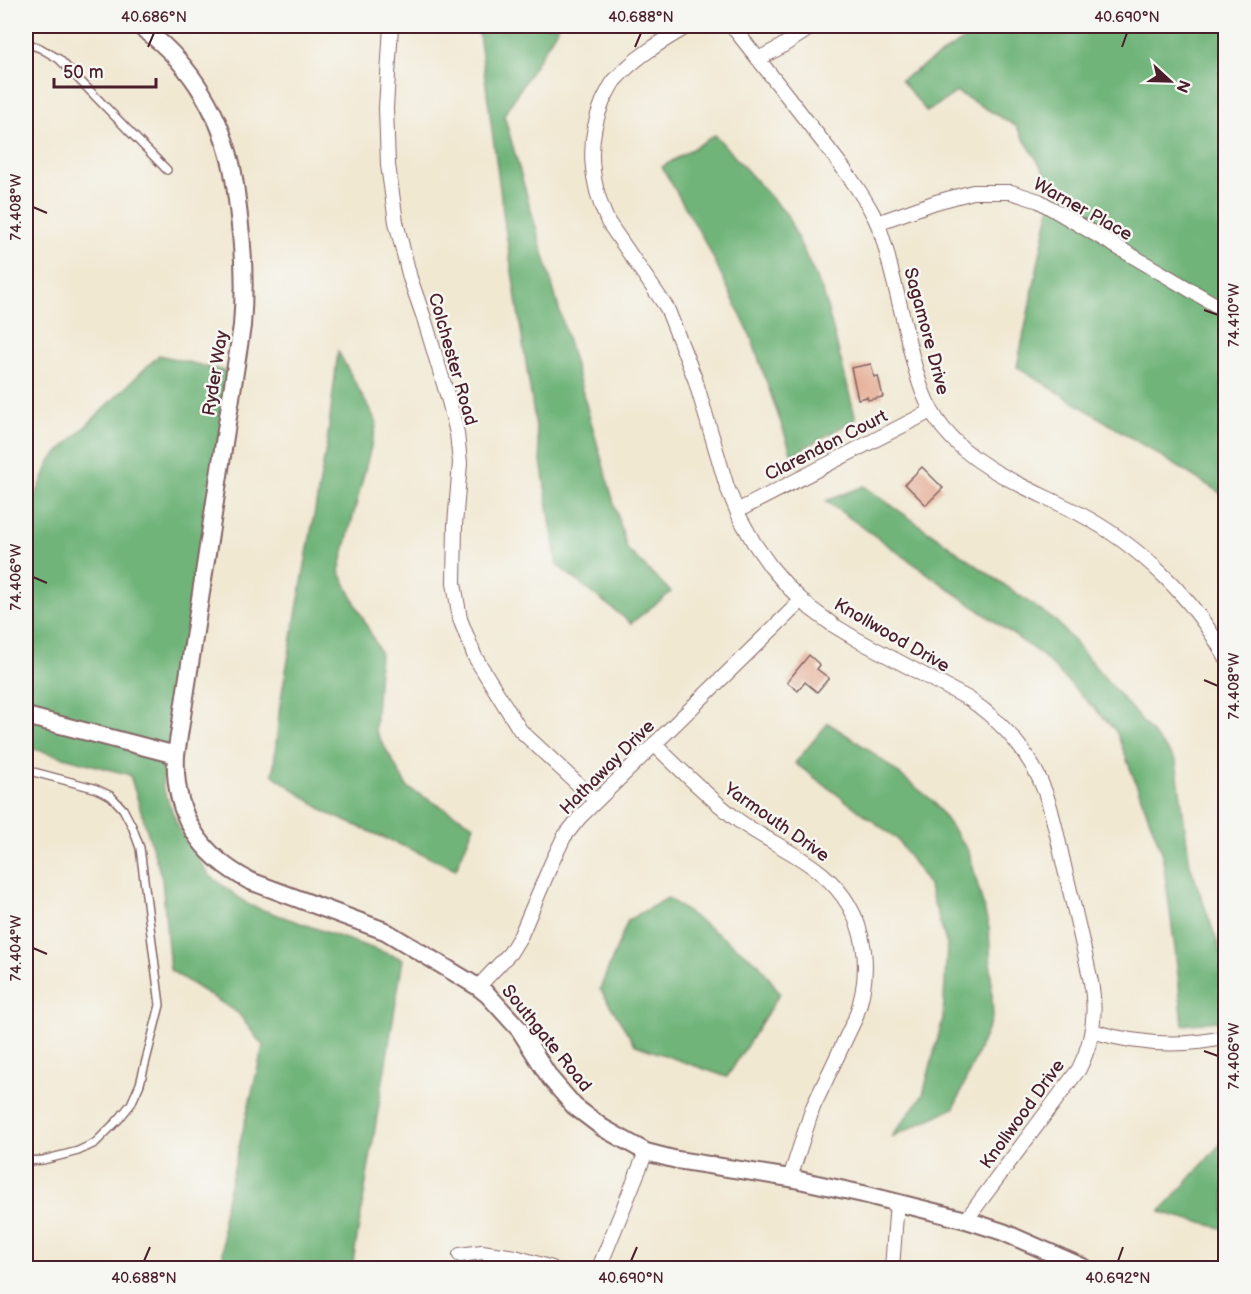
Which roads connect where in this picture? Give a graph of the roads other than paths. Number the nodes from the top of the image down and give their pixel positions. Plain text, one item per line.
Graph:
1 (139, 26) edge
2 (391, 26) edge
3 (688, 26) edge
4 (732, 26) edge
5 (813, 26) edge
6 (26, 43) edge
7 (758, 58) junction
8 (167, 170) dead end
9 (877, 223) junction
10 (1226, 311) edge
11 (931, 411) junction
12 (737, 511) junction
13 (802, 600) junction
14 (1226, 658) edge
15 (26, 716) edge
16 (654, 744) junction
17 (176, 755) junction
18 (26, 770) edge
19 (597, 801) junction
20 (478, 987) junction
21 (1092, 1031) junction
22 (1226, 1037) edge
23 (646, 1152) junction
24 (26, 1161) edge
25 (790, 1178) junction
26 (897, 1202) junction
27 (966, 1220) junction
28 (460, 1255) dead end
29 (552, 1269) edge
30 (599, 1269) edge
31 (892, 1269) edge
32 (1085, 1269) edge

1 - 17 street, Ryder Way
2 - 19 street, Colchester Road
3 - 12 street, Knollwood Drive
4 - 7 street, Sagamore Drive
5 - 7 street
6 - 8 lane
7 - 9 street, Sagamore Drive
9 - 10 street, Warner Place
9 - 11 street, Sagamore Drive
11 - 12 street, Clarendon Court
11 - 14 street, Sagamore Drive
12 - 13 street, Knollwood Drive
13 - 16 street, Hathaway Drive
13 - 21 street, Knollwood Drive
15 - 17 street
16 - 19 street, Hathaway Drive
16 - 25 street, Yarmouth Drive
17 - 20 street, Southgate Road
18 - 24 lane
19 - 20 street, Hathaway Drive
20 - 23 street, Southgate Road
21 - 22 street
21 - 27 street, Knollwood Drive
23 - 25 street, Southgate Road
23 - 30 street
25 - 26 street, Southgate Road
26 - 27 street, Southgate Road
26 - 31 street
27 - 32 street, Southgate Road
28 - 29 street

